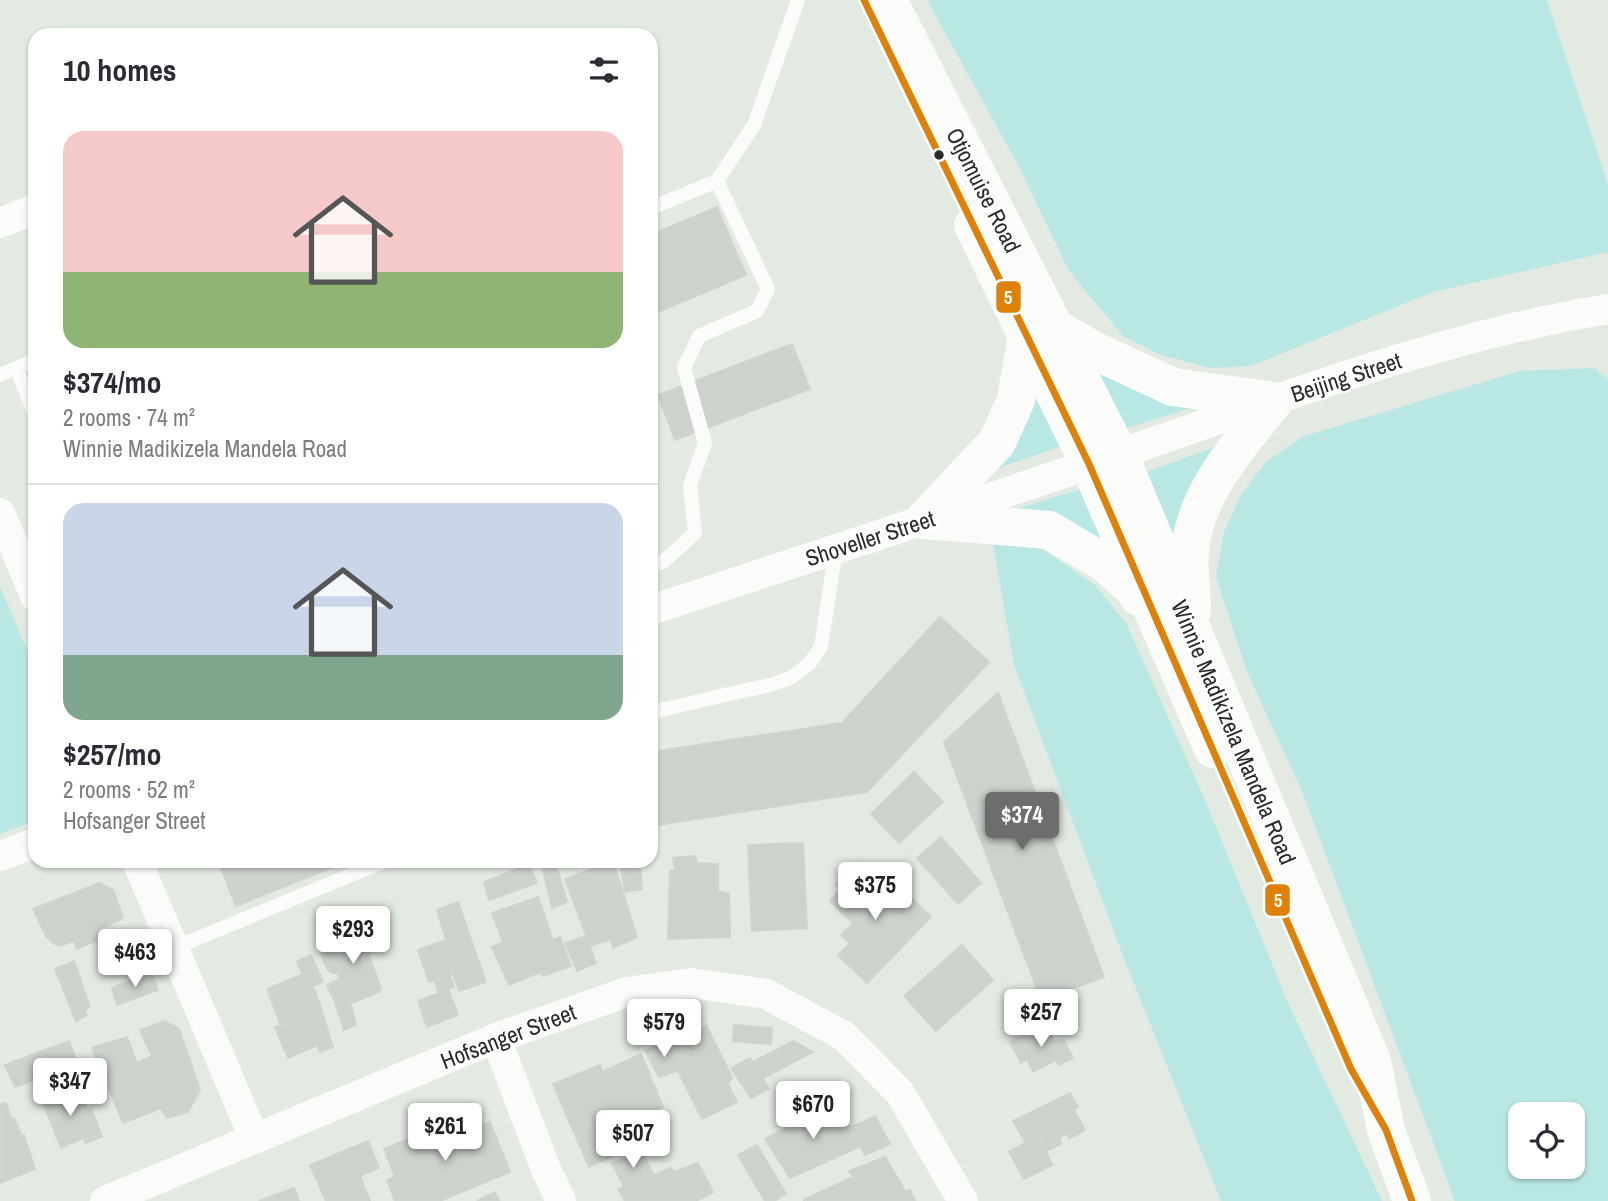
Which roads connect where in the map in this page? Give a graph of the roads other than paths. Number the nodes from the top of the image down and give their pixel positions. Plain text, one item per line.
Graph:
1 (798, 0) edge
2 (864, 0) edge
3 (888, 0) edge
4 (717, 181) junction
5 (658, 205) edge
6 (28, 212) edge
7 (0, 223) edge
8 (1608, 309) edge
9 (1041, 332) junction
10 (28, 363) edge
11 (16, 369) junction
12 (0, 375) edge
13 (28, 398) edge
14 (1274, 401) junction
15 (1104, 459) junction
16 (1, 518) edge
17 (923, 520) junction
18 (836, 549) junction
19 (658, 563) edge
20 (28, 580) edge
21 (658, 608) edge
22 (1177, 629) junction
23 (658, 710) edge
24 (28, 846) edge
25 (0, 856) edge
26 (140, 868) edge
27 (368, 868) edge
28 (174, 948) junction
29 (496, 1038) junction
30 (254, 1138) junction
31 (105, 1201) edge
32 (561, 1201) edge
33 (963, 1201) edge
34 (1412, 1201) edge

1 - 4 lane
2 - 9 main road, Otjomuise Road
3 - 9 main road, Otjomuise Road
4 - 5 lane
4 - 19 lane
6 - 7 street
8 - 14 street, Beijing Street
9 - 14 main road
9 - 15 main road, Otjomuise Road
9 - 17 main road
10 - 11 lane
11 - 12 lane
11 - 13 lane
14 - 15 street, Beijing Street
14 - 22 main road
15 - 17 street, Shoveller Street
15 - 22 main road, Winnie Madikizela Mandela Road
16 - 20 street
17 - 18 street, Shoveller Street
17 - 22 main road
18 - 21 street, Shoveller Street
18 - 23 lane
22 - 34 main road, Winnie Madikizela Mandela Road
24 - 25 street
26 - 28 street
27 - 28 lane
28 - 30 street
29 - 30 street, Hofsanger Street
29 - 32 street
29 - 33 street, Hofsanger Street
30 - 31 street, Hofsanger Street

